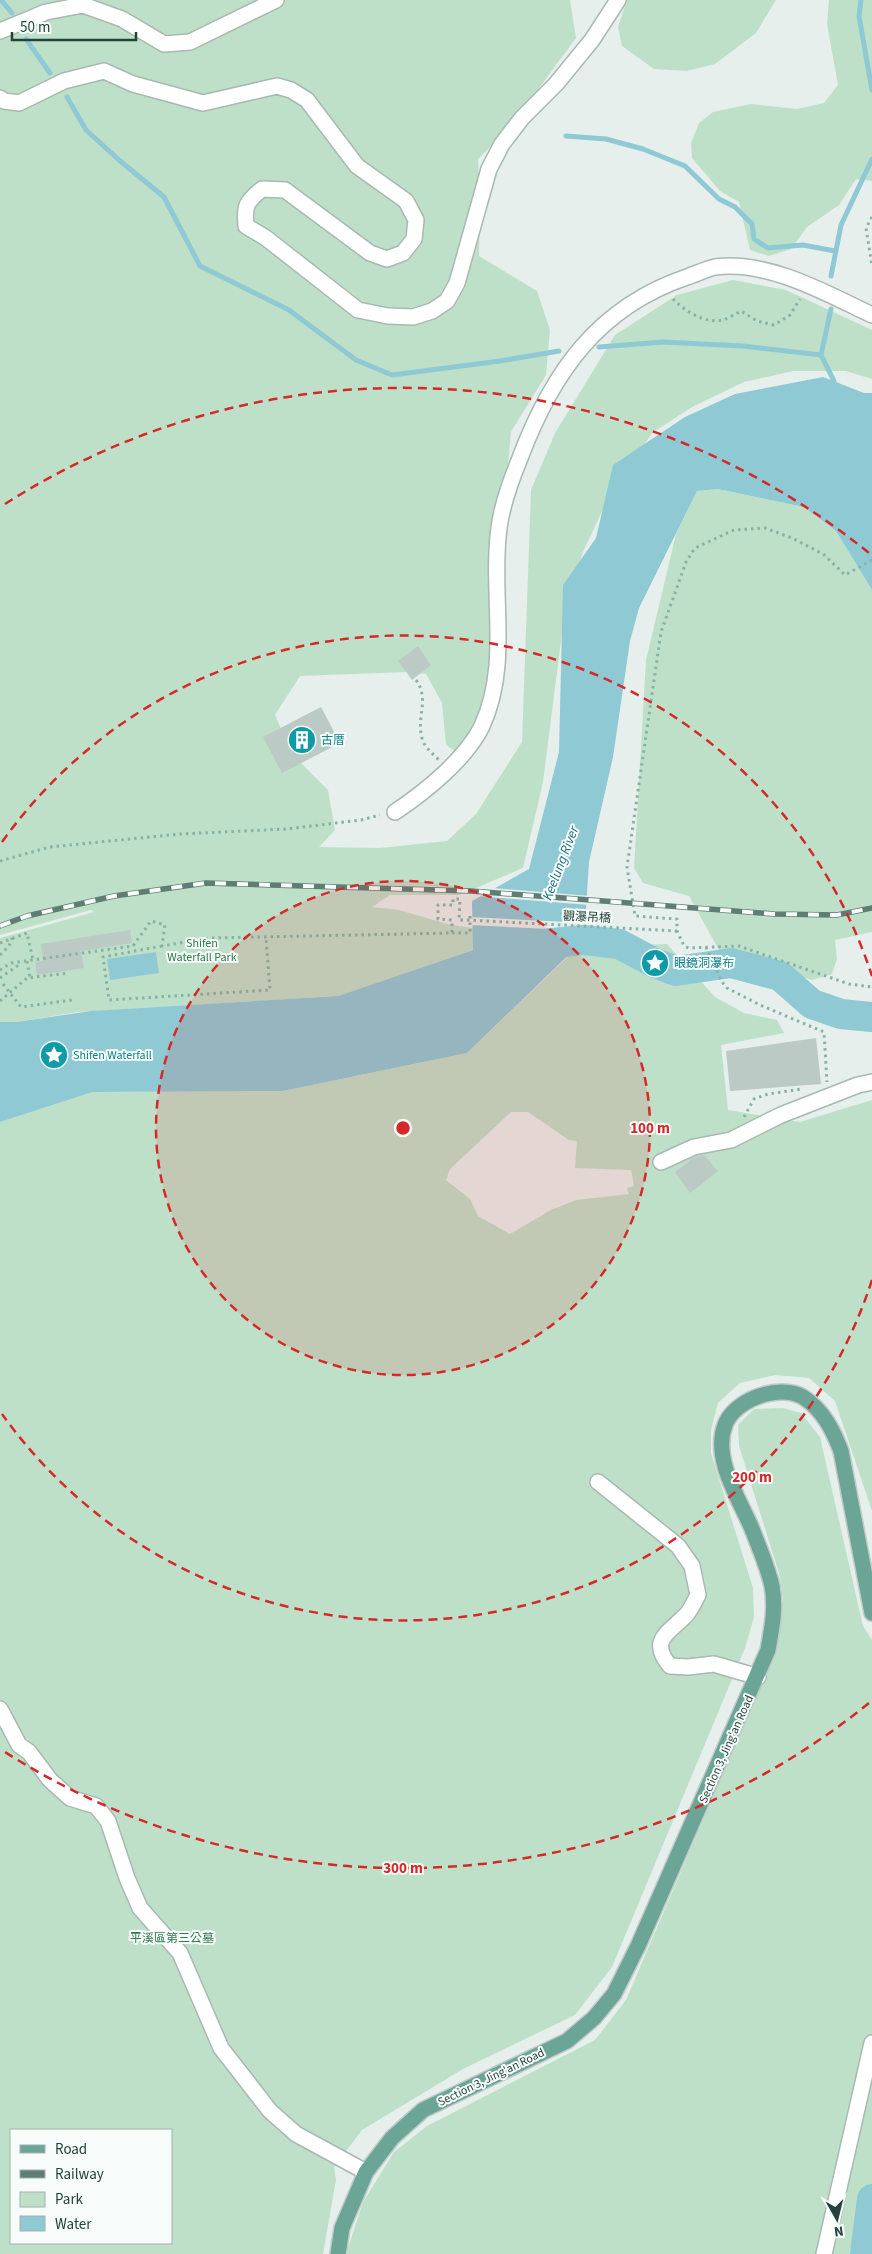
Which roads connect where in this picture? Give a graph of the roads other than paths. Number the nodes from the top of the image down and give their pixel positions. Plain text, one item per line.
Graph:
1 (276, 0) edge
2 (618, 0) edge
3 (0, 31) edge
4 (0, 98) edge
5 (872, 315) edge
6 (394, 812) road end
7 (872, 1082) edge
8 (661, 1162) dead end
9 (598, 1482) dead end
10 (872, 1613) edge
11 (758, 1677) junction
12 (0, 1709) edge
13 (872, 2043) edge
14 (366, 2172) junction
15 (338, 2254) edge
16 (824, 2254) edge

1 - 3 street
2 - 4 street
5 - 6 street
7 - 8 street
9 - 11 street
10 - 11 main road, Section 3, Jing'an Road
11 - 14 main road, Section 3, Jing'an Road
12 - 14 street
13 - 16 street
14 - 15 main road, Section 3, Jing'an Road

